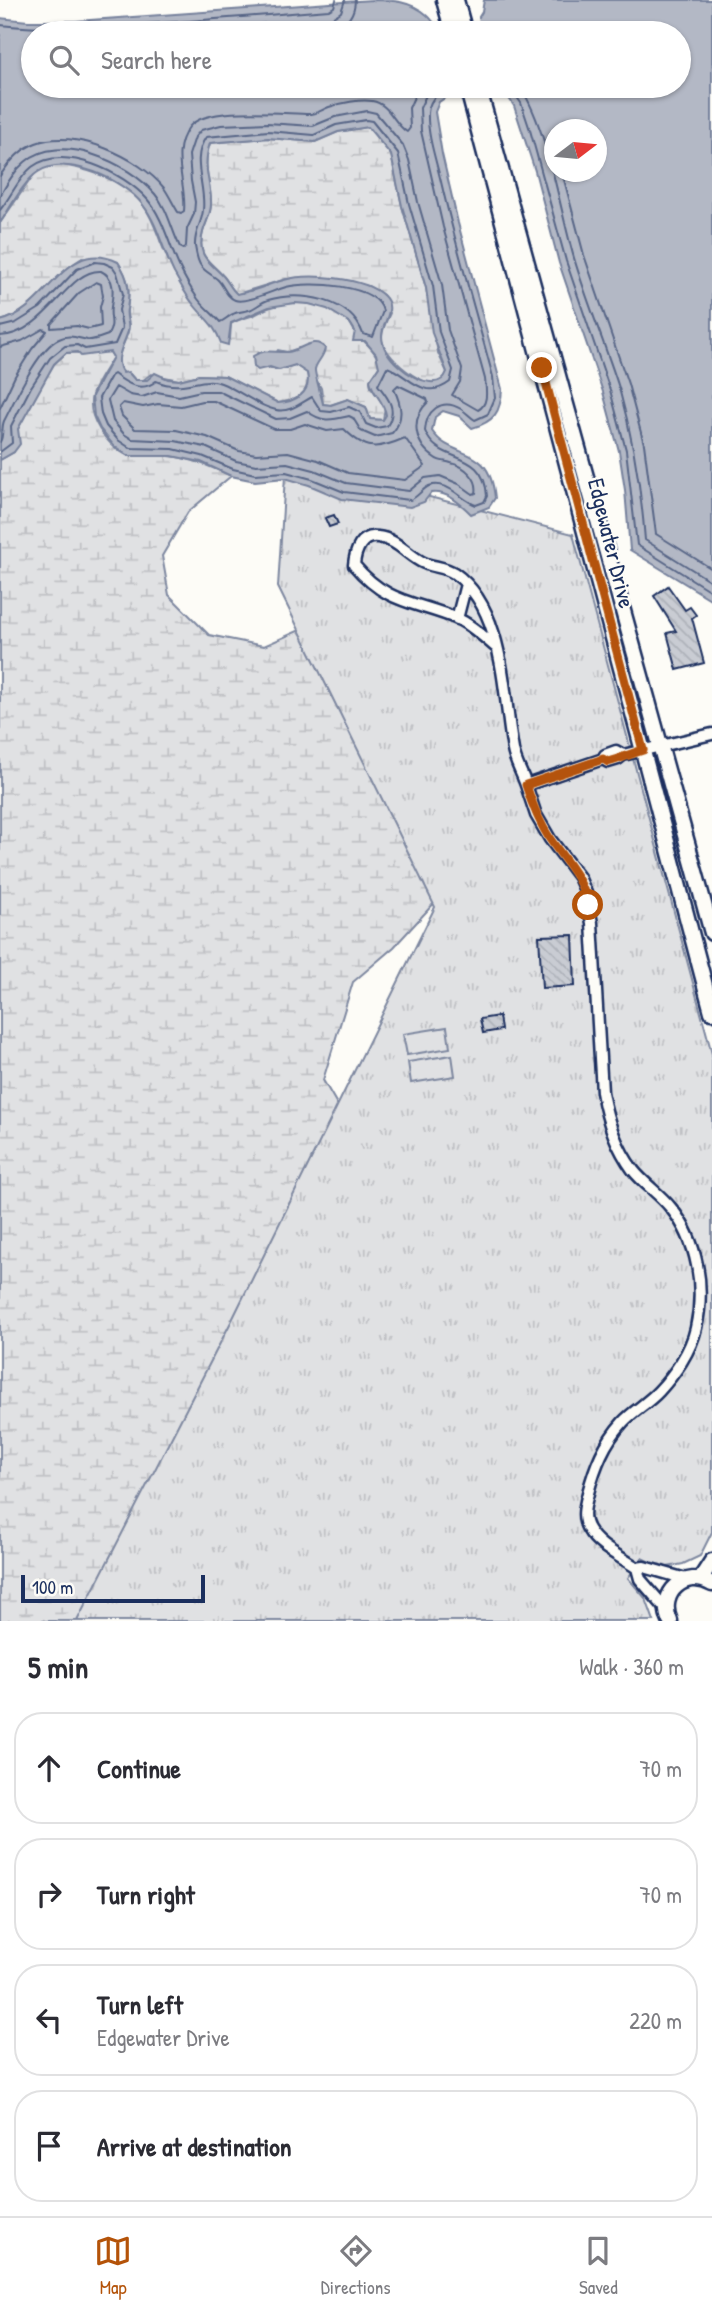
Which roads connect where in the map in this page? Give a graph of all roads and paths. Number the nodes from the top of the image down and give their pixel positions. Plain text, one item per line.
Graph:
1 (451, 2) edge
2 (452, 21) edge
3 (459, 21) edge
4 (473, 98) edge
5 (479, 98) edge
6 (480, 113) junction
7 (466, 584) junction
8 (457, 619) junction
9 (497, 648) junction
10 (712, 734) edge
11 (661, 746) junction
12 (643, 750) junction
13 (526, 785) junction
14 (712, 933) edge
15 (712, 1012) edge
16 (712, 1561) edge
17 (637, 1568) junction
18 (700, 1580) edge
19 (668, 1615) edge

1 - 2 street
1 - 3 street
4 - 6 street, Edgewater Drive
5 - 6 street, Edgewater Drive
6 - 11 street, Edgewater Drive
6 - 12 street, Edgewater Drive
7 - 8 street
7 - 8 street
7 - 9 street
8 - 9 street
9 - 13 street
10 - 11 street
11 - 12 street
11 - 14 street, Edgewater Drive
12 - 13 street
12 - 15 street, Edgewater Drive
13 - 17 street
16 - 18 street
17 - 18 street
17 - 19 street
18 - 19 street

